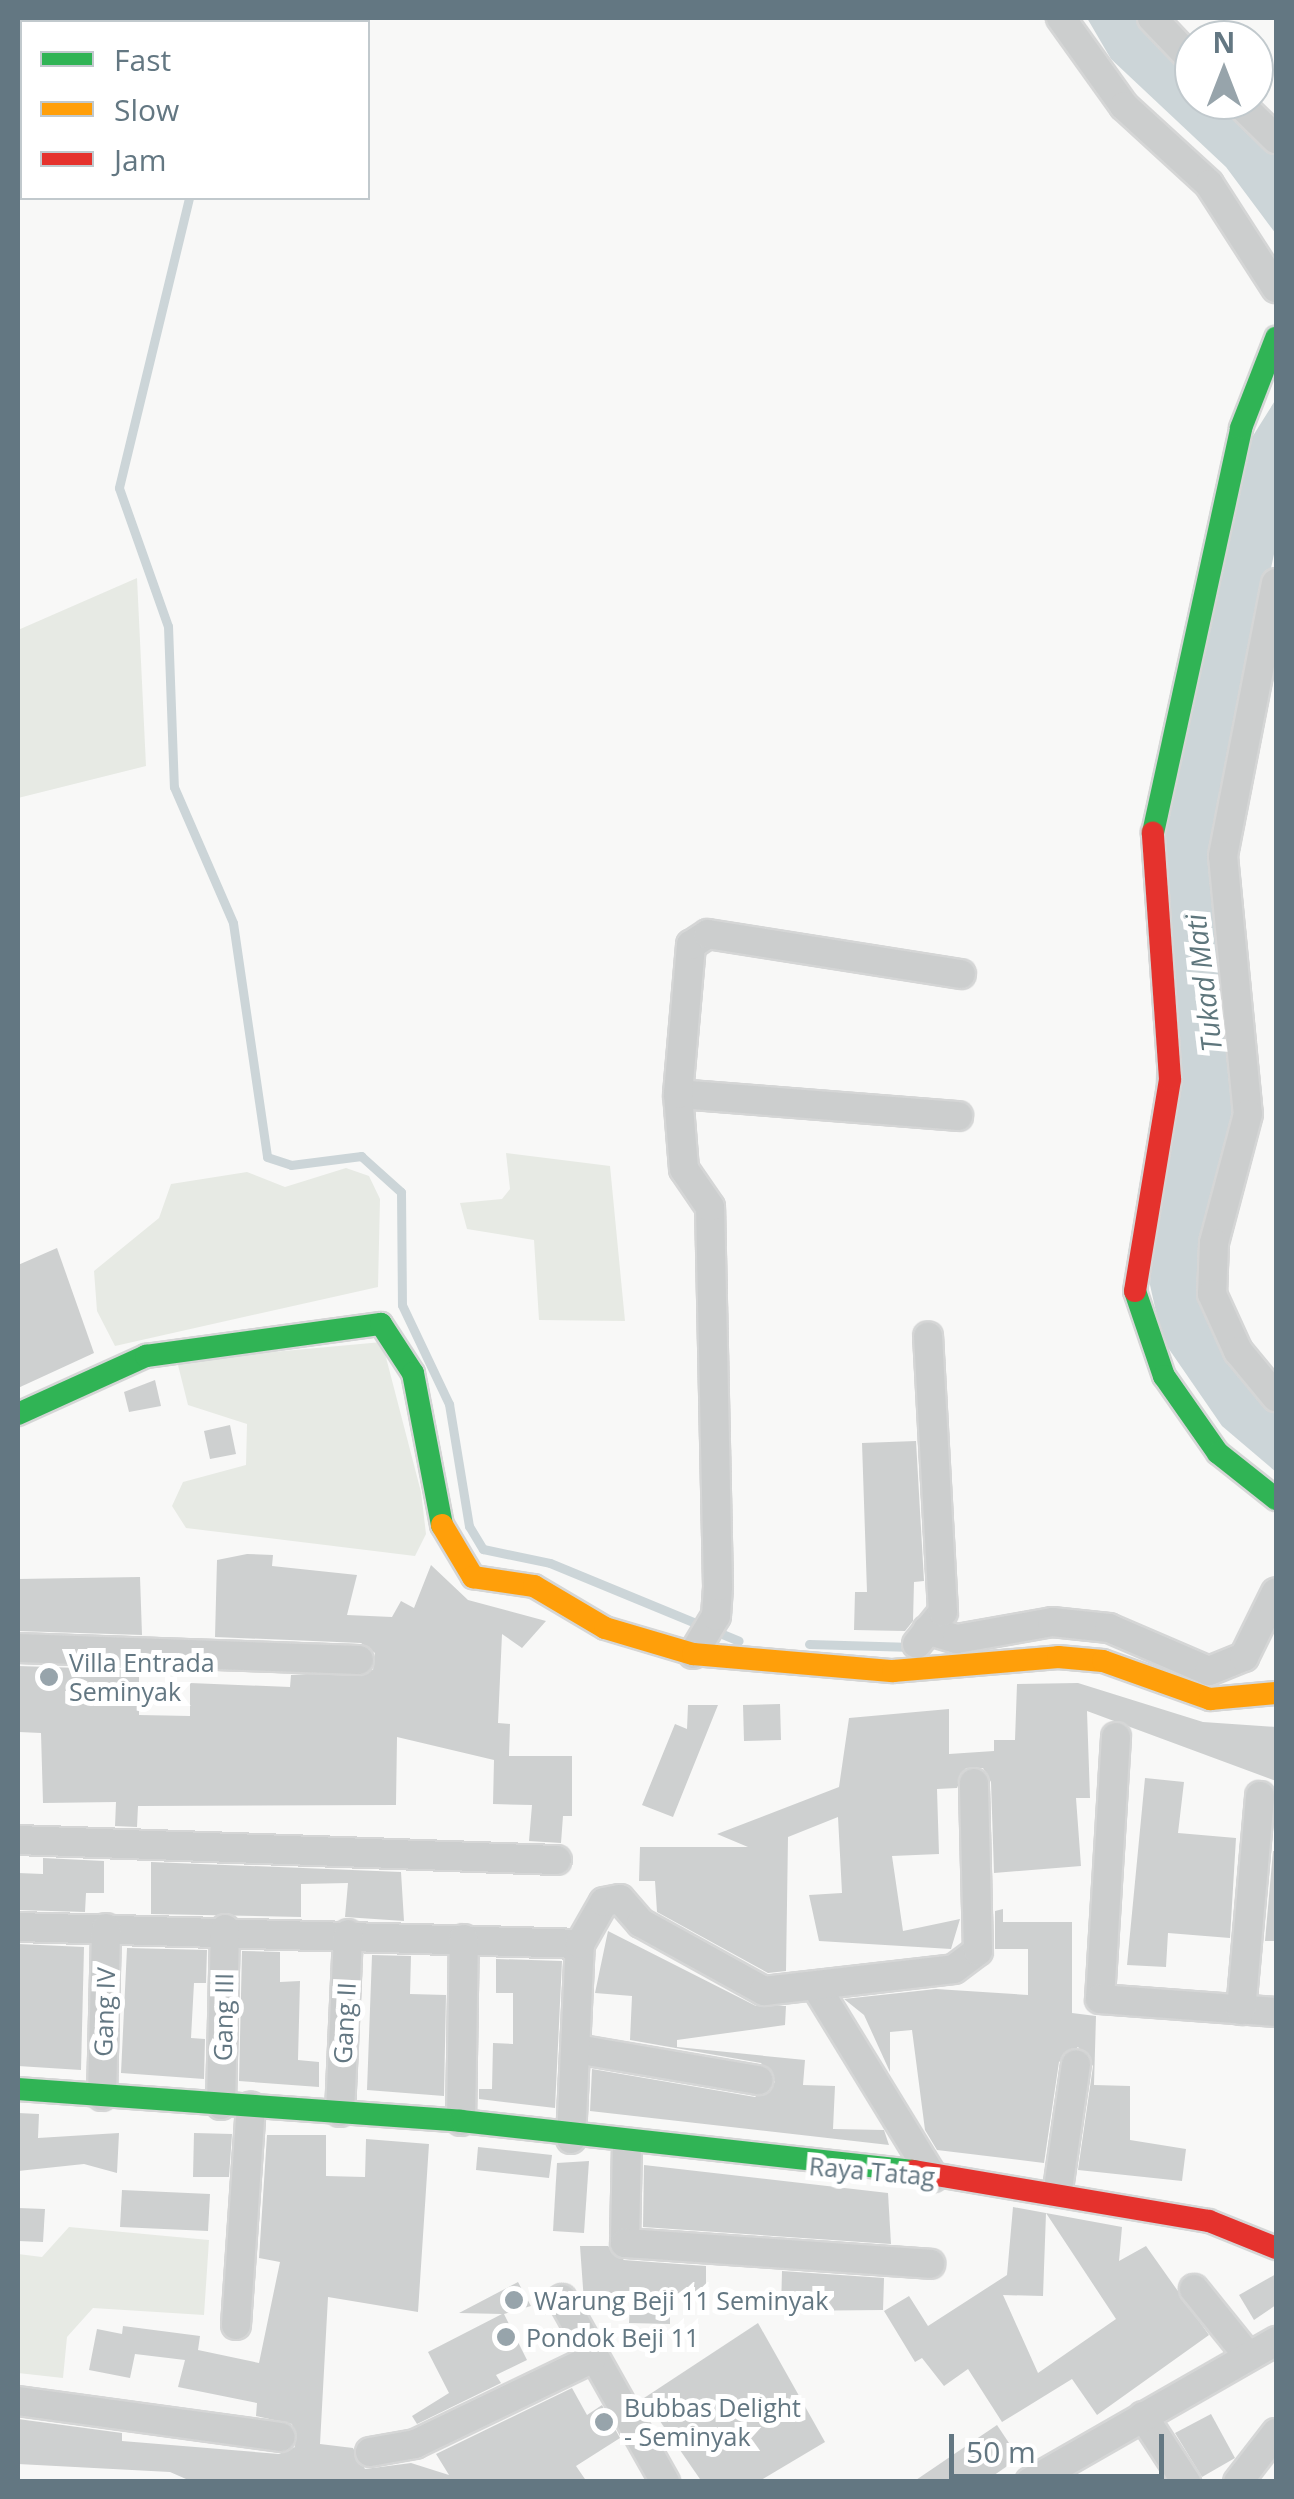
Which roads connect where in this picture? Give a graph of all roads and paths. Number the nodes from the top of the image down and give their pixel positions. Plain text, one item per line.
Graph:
1 (1061, 18) edge
2 (1152, 18) edge
3 (1174, 41) edge
4 (1257, 120) edge
5 (1276, 139) edge
6 (1276, 288) edge
7 (1276, 338) edge
8 (1276, 583) edge
9 (960, 974) dead end
10 (678, 1094) junction
11 (958, 1116) dead end
12 (928, 1336) dead end
13 (1276, 1396) edge
14 (18, 1414) edge
15 (1276, 1498) edge
16 (1276, 1592) edge
17 (705, 1636) junction
18 (18, 1648) edge
19 (912, 1649) junction
20 (359, 1660) dead end
21 (1276, 1693) edge
22 (1116, 1737) dead end
23 (974, 1783) dead end
24 (1260, 1796) dead end
25 (18, 1840) edge
26 (557, 1860) dead end
27 (18, 1927) edge
28 (106, 1928) junction
29 (225, 1929) junction
30 (348, 1934) junction
31 (464, 1939) junction
32 (580, 1944) junction
33 (817, 1988) junction
34 (1241, 2010) junction
35 (1276, 2012) edge
36 (576, 2049) junction
37 (1076, 2064) dead end
38 (758, 2080) dead end
39 (18, 2089) edge
40 (102, 2096) junction
41 (221, 2105) junction
42 (251, 2108) junction
43 (340, 2112) junction
44 (461, 2121) junction
45 (572, 2139) junction
46 (627, 2145) junction
47 (933, 2177) junction
48 (1058, 2190) junction
49 (1276, 2248) edge
50 (930, 2264) dead end
51 (1194, 2289) dead end
52 (562, 2299) dead end
53 (236, 2326) dead end
54 (1276, 2341) edge
55 (1248, 2356) junction
56 (592, 2359) junction
57 (18, 2401) edge
58 (1143, 2416) junction
59 (1276, 2433) edge
60 (282, 2437) dead end
61 (370, 2452) dead end
62 (665, 2482) edge
63 (1030, 2482) edge
64 (1186, 2482) edge
65 (1238, 2482) edge

1 - 6 street
2 - 3 street
4 - 5 street
7 - 15 street
8 - 13 street
9 - 10 street
10 - 11 street
10 - 17 street
12 - 19 street
14 - 17 street
16 - 19 street
17 - 19 street
18 - 20 street
19 - 21 street
22 - 34 street
23 - 33 street
24 - 34 street
25 - 26 street
27 - 28 street
28 - 29 street
28 - 40 street, Gang IV
29 - 30 street
29 - 41 street, Gang III
30 - 31 street
30 - 43 street, Gang II
31 - 32 street
31 - 44 street
32 - 33 street
32 - 36 street
33 - 47 street
34 - 35 street
36 - 38 street
36 - 45 street
37 - 48 street
39 - 40 street, Raya Tatag
40 - 41 street, Raya Tatag
41 - 42 street, Raya Tatag
42 - 43 street, Raya Tatag
42 - 53 street
43 - 44 street, Raya Tatag
44 - 45 street, Raya Tatag
45 - 46 street, Raya Tatag
46 - 47 street, Raya Tatag
46 - 50 street
47 - 48 street, Raya Tatag
48 - 49 street, Raya Tatag
51 - 55 street
52 - 56 street
54 - 55 street
55 - 58 street
56 - 61 street
56 - 62 street
57 - 60 street
58 - 63 street
58 - 64 street
59 - 65 street

